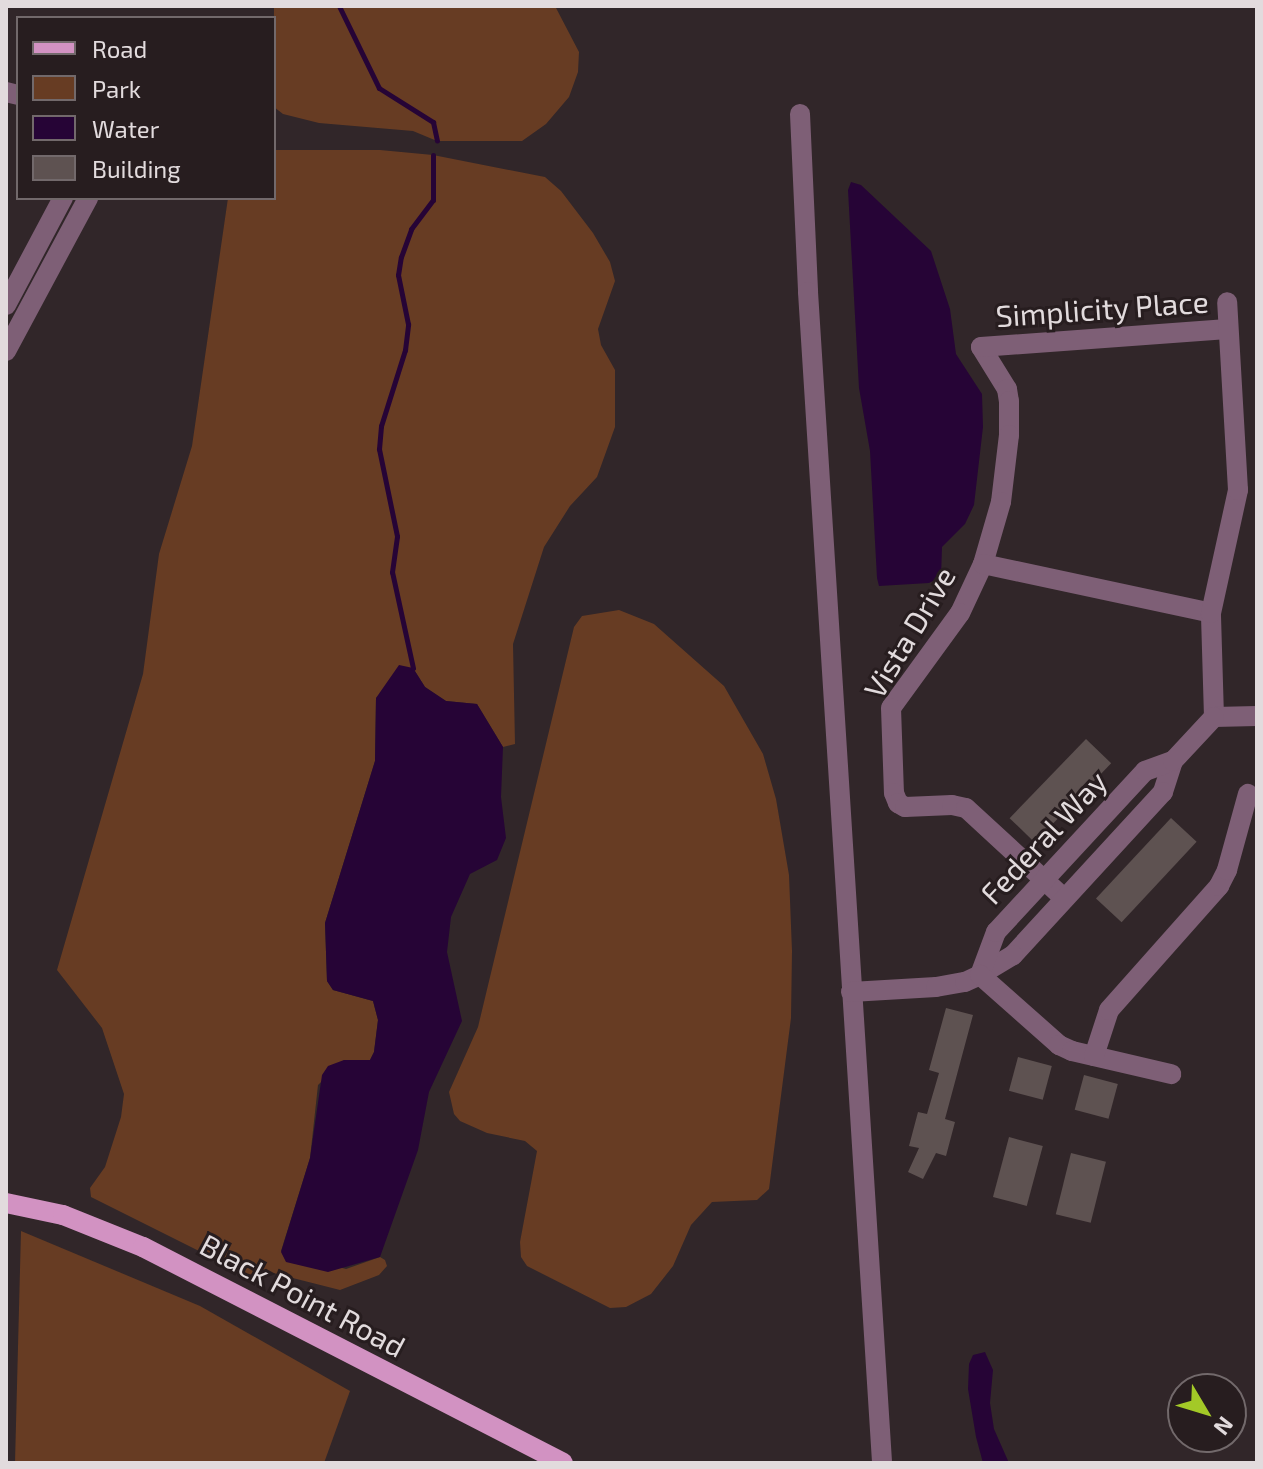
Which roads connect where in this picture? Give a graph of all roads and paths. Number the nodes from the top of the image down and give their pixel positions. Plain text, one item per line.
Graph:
1 (800, 114) dead end
2 (62, 200) edge
3 (87, 200) edge
4 (1227, 302) dead end
5 (6, 305) edge
6 (1227, 329) junction
7 (981, 347) joint
8 (6, 351) edge
9 (1247, 505) edge
10 (983, 564) junction
11 (1211, 613) junction
12 (1257, 716) edge
13 (1214, 717) junction
14 (1173, 761) junction
15 (1248, 794) dead end
16 (1044, 880) junction
17 (1064, 898) junction
18 (980, 975) junction
19 (851, 992) junction
20 (1094, 1056) junction
21 (1171, 1074) dead end
22 (6, 1202) edge
23 (563, 1463) edge
24 (882, 1463) edge

1 - 19 street
2 - 5 street
3 - 8 street
4 - 6 street
6 - 7 street, Simplicity Place
6 - 9 street
7 - 10 street, Vista Drive
9 - 11 street
10 - 11 street
10 - 16 street, Vista Drive
11 - 13 street
12 - 13 street
13 - 14 street, Federal Way
14 - 16 street, Federal Way
14 - 17 street, Federal Way
15 - 20 street
16 - 17 street, Vista Drive
16 - 18 street, Federal Way
17 - 18 street, Federal Way
18 - 19 street, Federal Way
18 - 20 street
19 - 24 street
20 - 21 street
22 - 23 main road, Black Point Road

